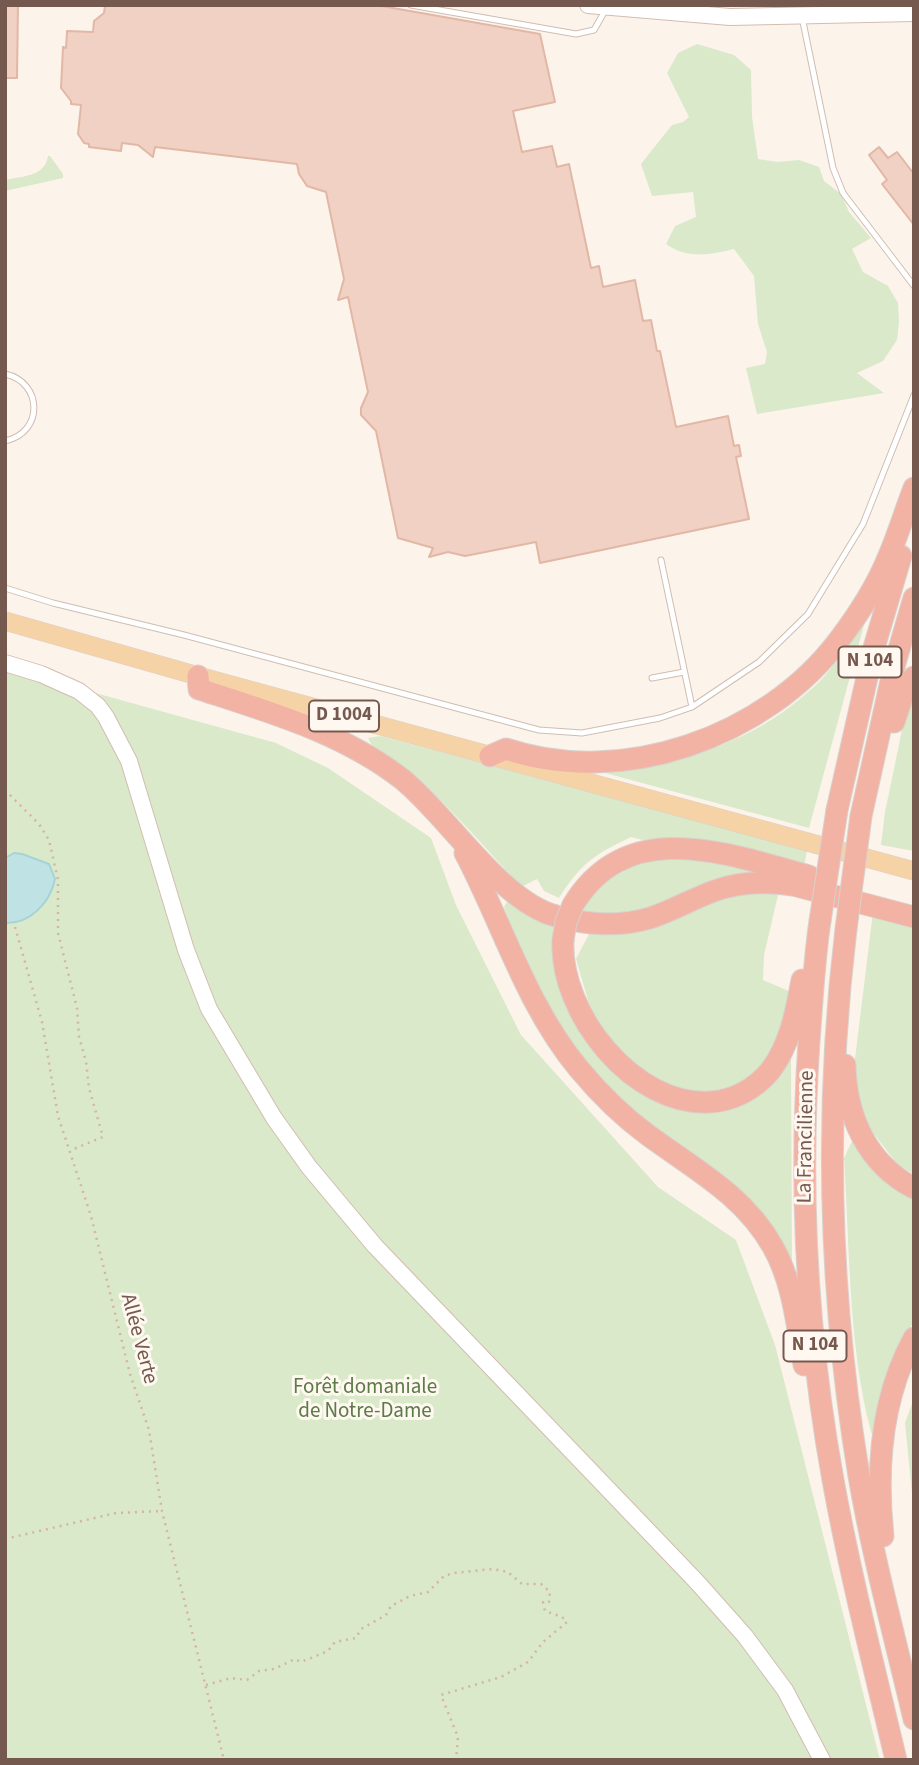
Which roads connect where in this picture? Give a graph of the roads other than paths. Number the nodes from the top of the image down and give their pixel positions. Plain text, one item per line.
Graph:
1 (411, 5) edge
2 (588, 5) edge
3 (606, 8) junction
4 (718, 11) edge
5 (798, 12) edge
6 (914, 13) edge
7 (914, 286) edge
8 (5, 374) edge
9 (914, 395) edge
10 (5, 441) edge
11 (914, 488) edge
12 (914, 517) edge
13 (661, 559) dead end
14 (5, 588) edge
15 (914, 598) edge
16 (5, 621) edge
17 (5, 663) edge
18 (684, 672) junction
19 (198, 676) junction
20 (914, 677) edge
21 (652, 678) dead end
22 (692, 707) junction
23 (490, 756) junction
24 (871, 771) junction
25 (456, 836) junction
26 (914, 872) edge
27 (914, 902) edge
28 (914, 917) edge
29 (820, 923) junction
30 (836, 1041) junction
31 (914, 1188) edge
32 (914, 1338) edge
33 (825, 1430) junction
34 (876, 1561) junction
35 (914, 1719) edge
36 (822, 1760) edge
37 (896, 1760) edge

1 - 3 lane
2 - 3 street
3 - 4 street
4 - 5 street
5 - 6 street
5 - 7 lane
8 - 10 lane
9 - 22 lane
11 - 23 highway
12 - 29 highway, La Francilienne / N 104, bridge
13 - 18 lane
14 - 22 lane
15 - 24 highway, La Francilienne / N 104
16 - 19 main road, D 1004
17 - 36 street
18 - 21 lane
18 - 22 lane
19 - 23 main road, D 1004
19 - 25 highway
20 - 24 highway
23 - 26 main road, D 1004
24 - 30 highway, La Francilienne / N 104, bridge
25 - 28 highway
25 - 33 highway
27 - 29 highway, bridge
29 - 33 highway, La Francilienne / N 104
30 - 31 highway
30 - 34 highway, La Francilienne / N 104
32 - 34 highway
33 - 37 highway, La Francilienne / N 104
34 - 35 highway, La Francilienne / N 104

